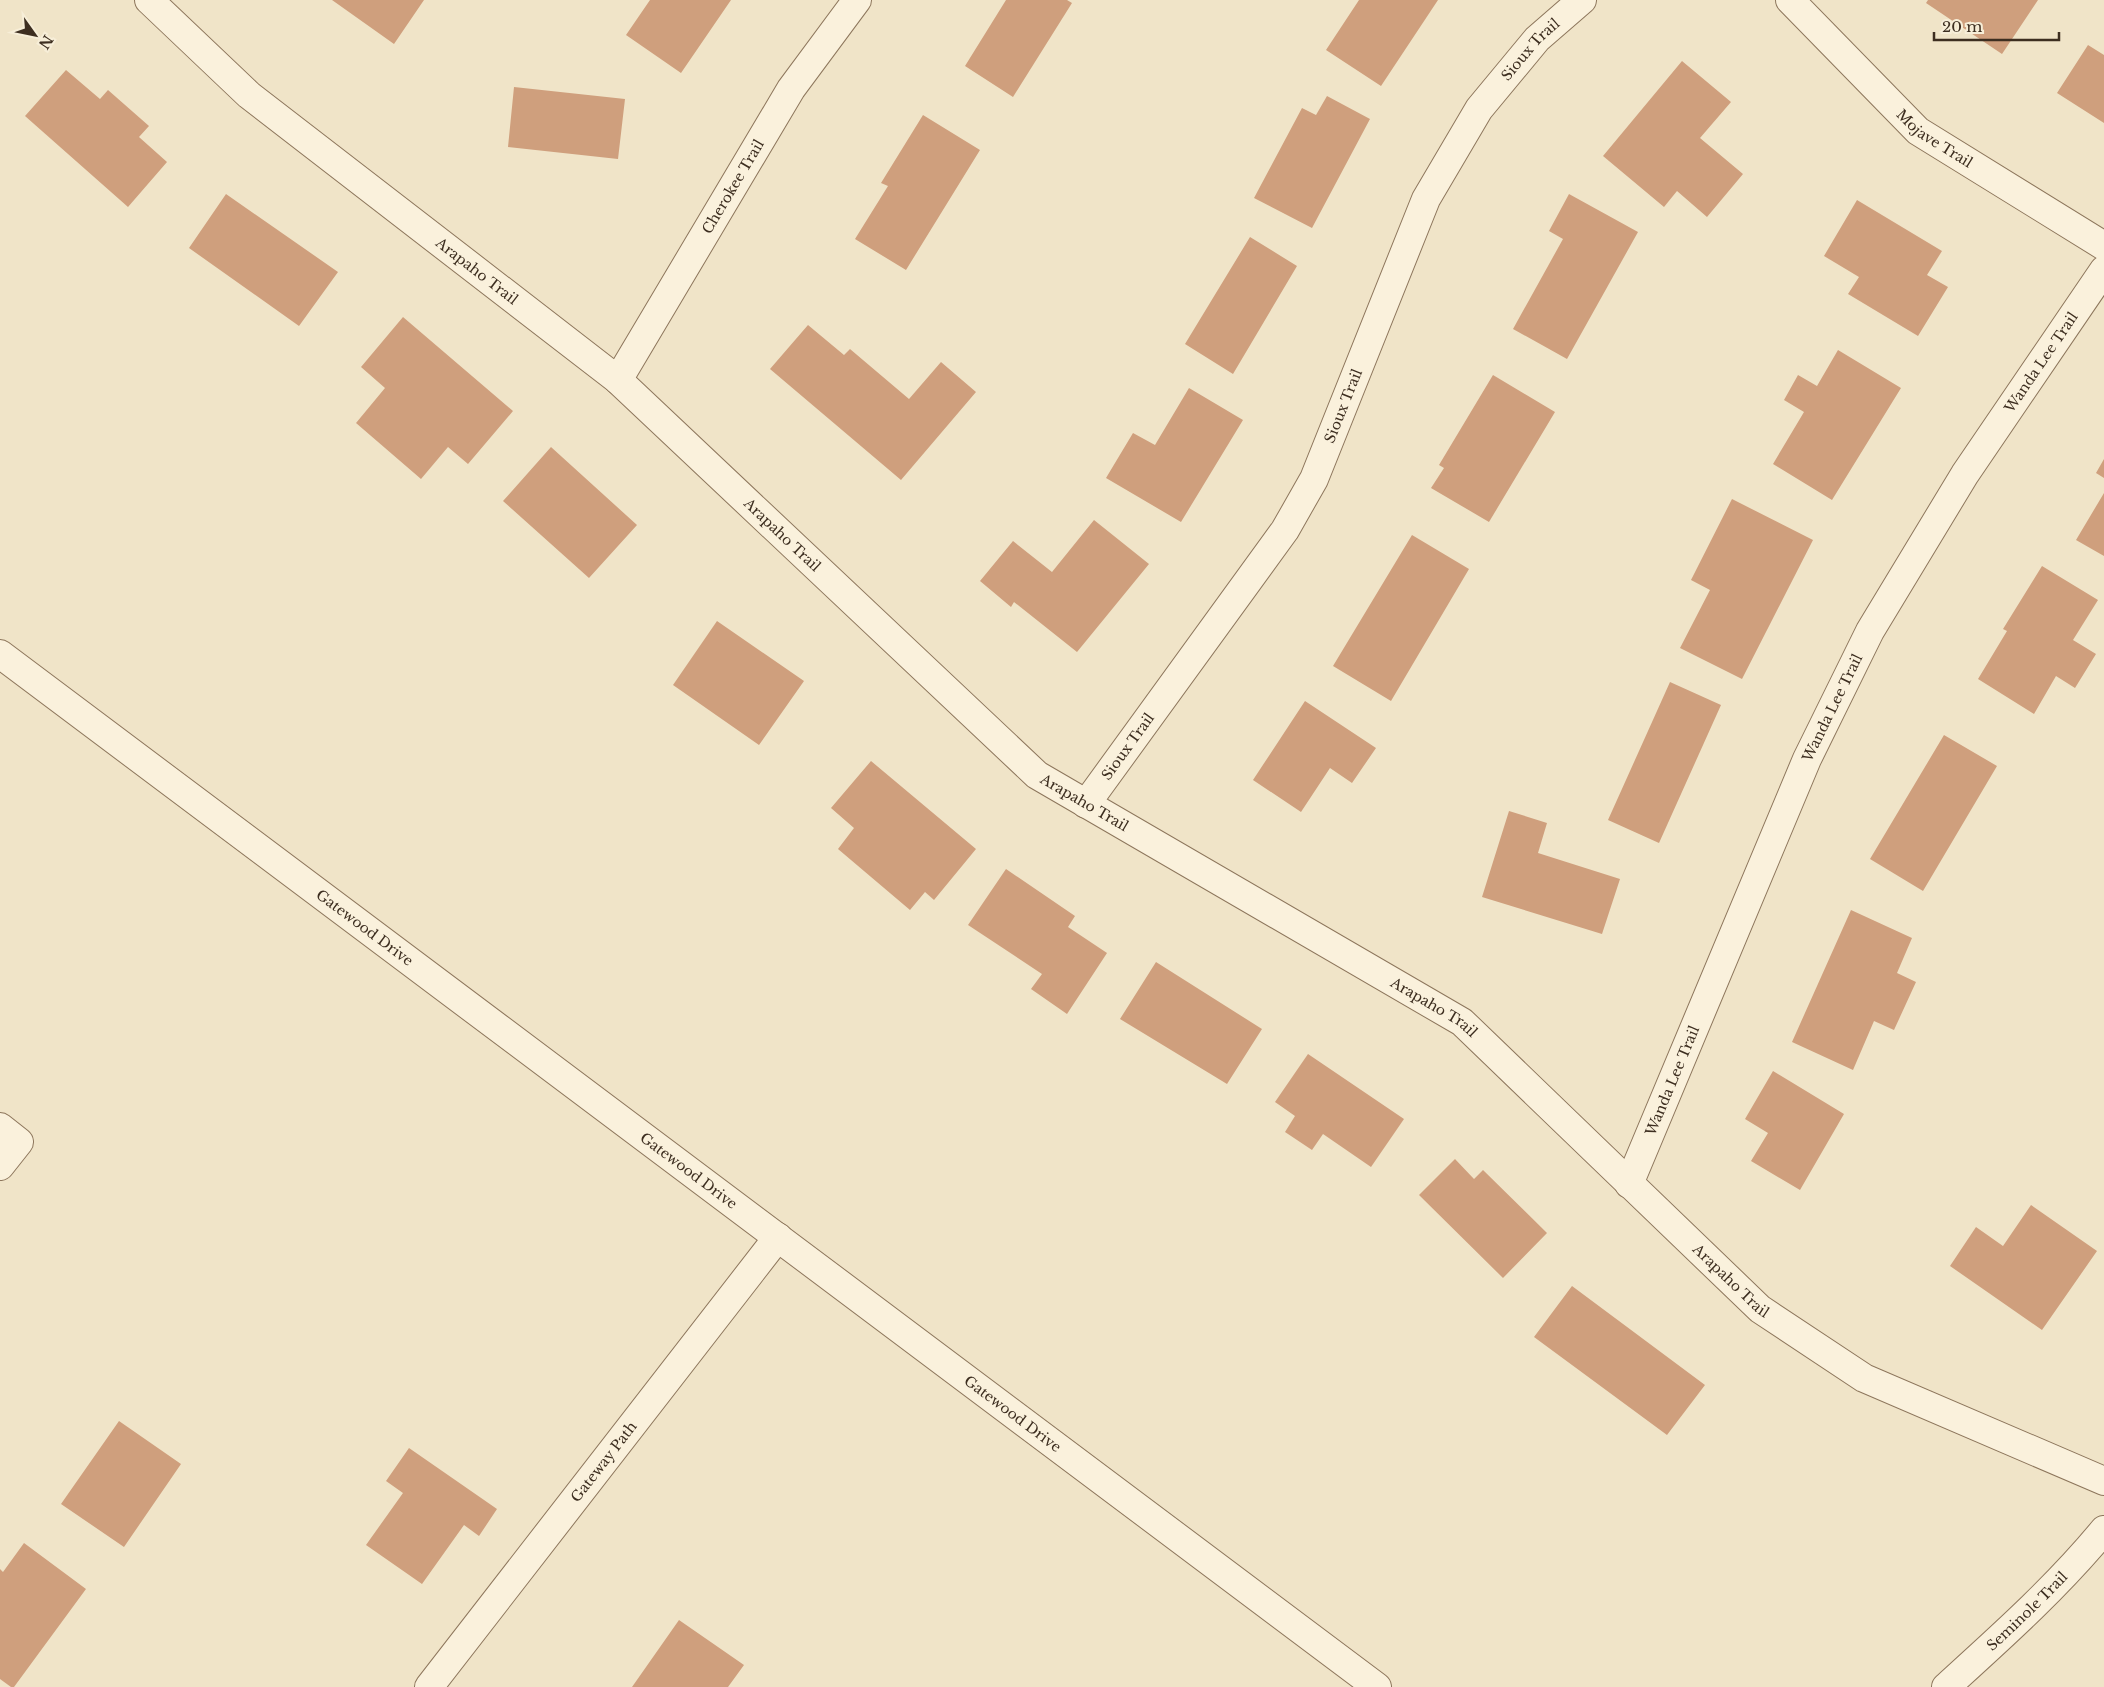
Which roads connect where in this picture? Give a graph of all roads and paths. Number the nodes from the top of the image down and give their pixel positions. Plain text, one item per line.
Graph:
1 (149, 0) edge
2 (857, 0) edge
3 (1582, 0) edge
4 (1790, 0) edge
5 (2104, 246) edge
6 (2104, 270) edge
7 (618, 380) junction
8 (0, 654) edge
9 (1086, 804) junction
10 (0, 1127) edge
11 (0, 1166) edge
12 (1629, 1184) junction
13 (778, 1237) junction
14 (2104, 1481) edge
15 (2104, 1530) edge
16 (430, 1687) edge
17 (1377, 1687) edge
18 (1946, 1687) edge

1 - 7 street, Arapaho Trail
2 - 7 street, Cherokee Trail
3 - 9 street, Sioux Trail
4 - 5 street, Mojave Trail
6 - 12 street, Wanda Lee Trail
7 - 9 street, Arapaho Trail
8 - 13 street, Gatewood Drive
9 - 12 street, Arapaho Trail
10 - 11 street
12 - 14 street, Arapaho Trail
13 - 16 street, Gateway Path
13 - 17 street, Gatewood Drive
15 - 18 street, Seminole Trail

